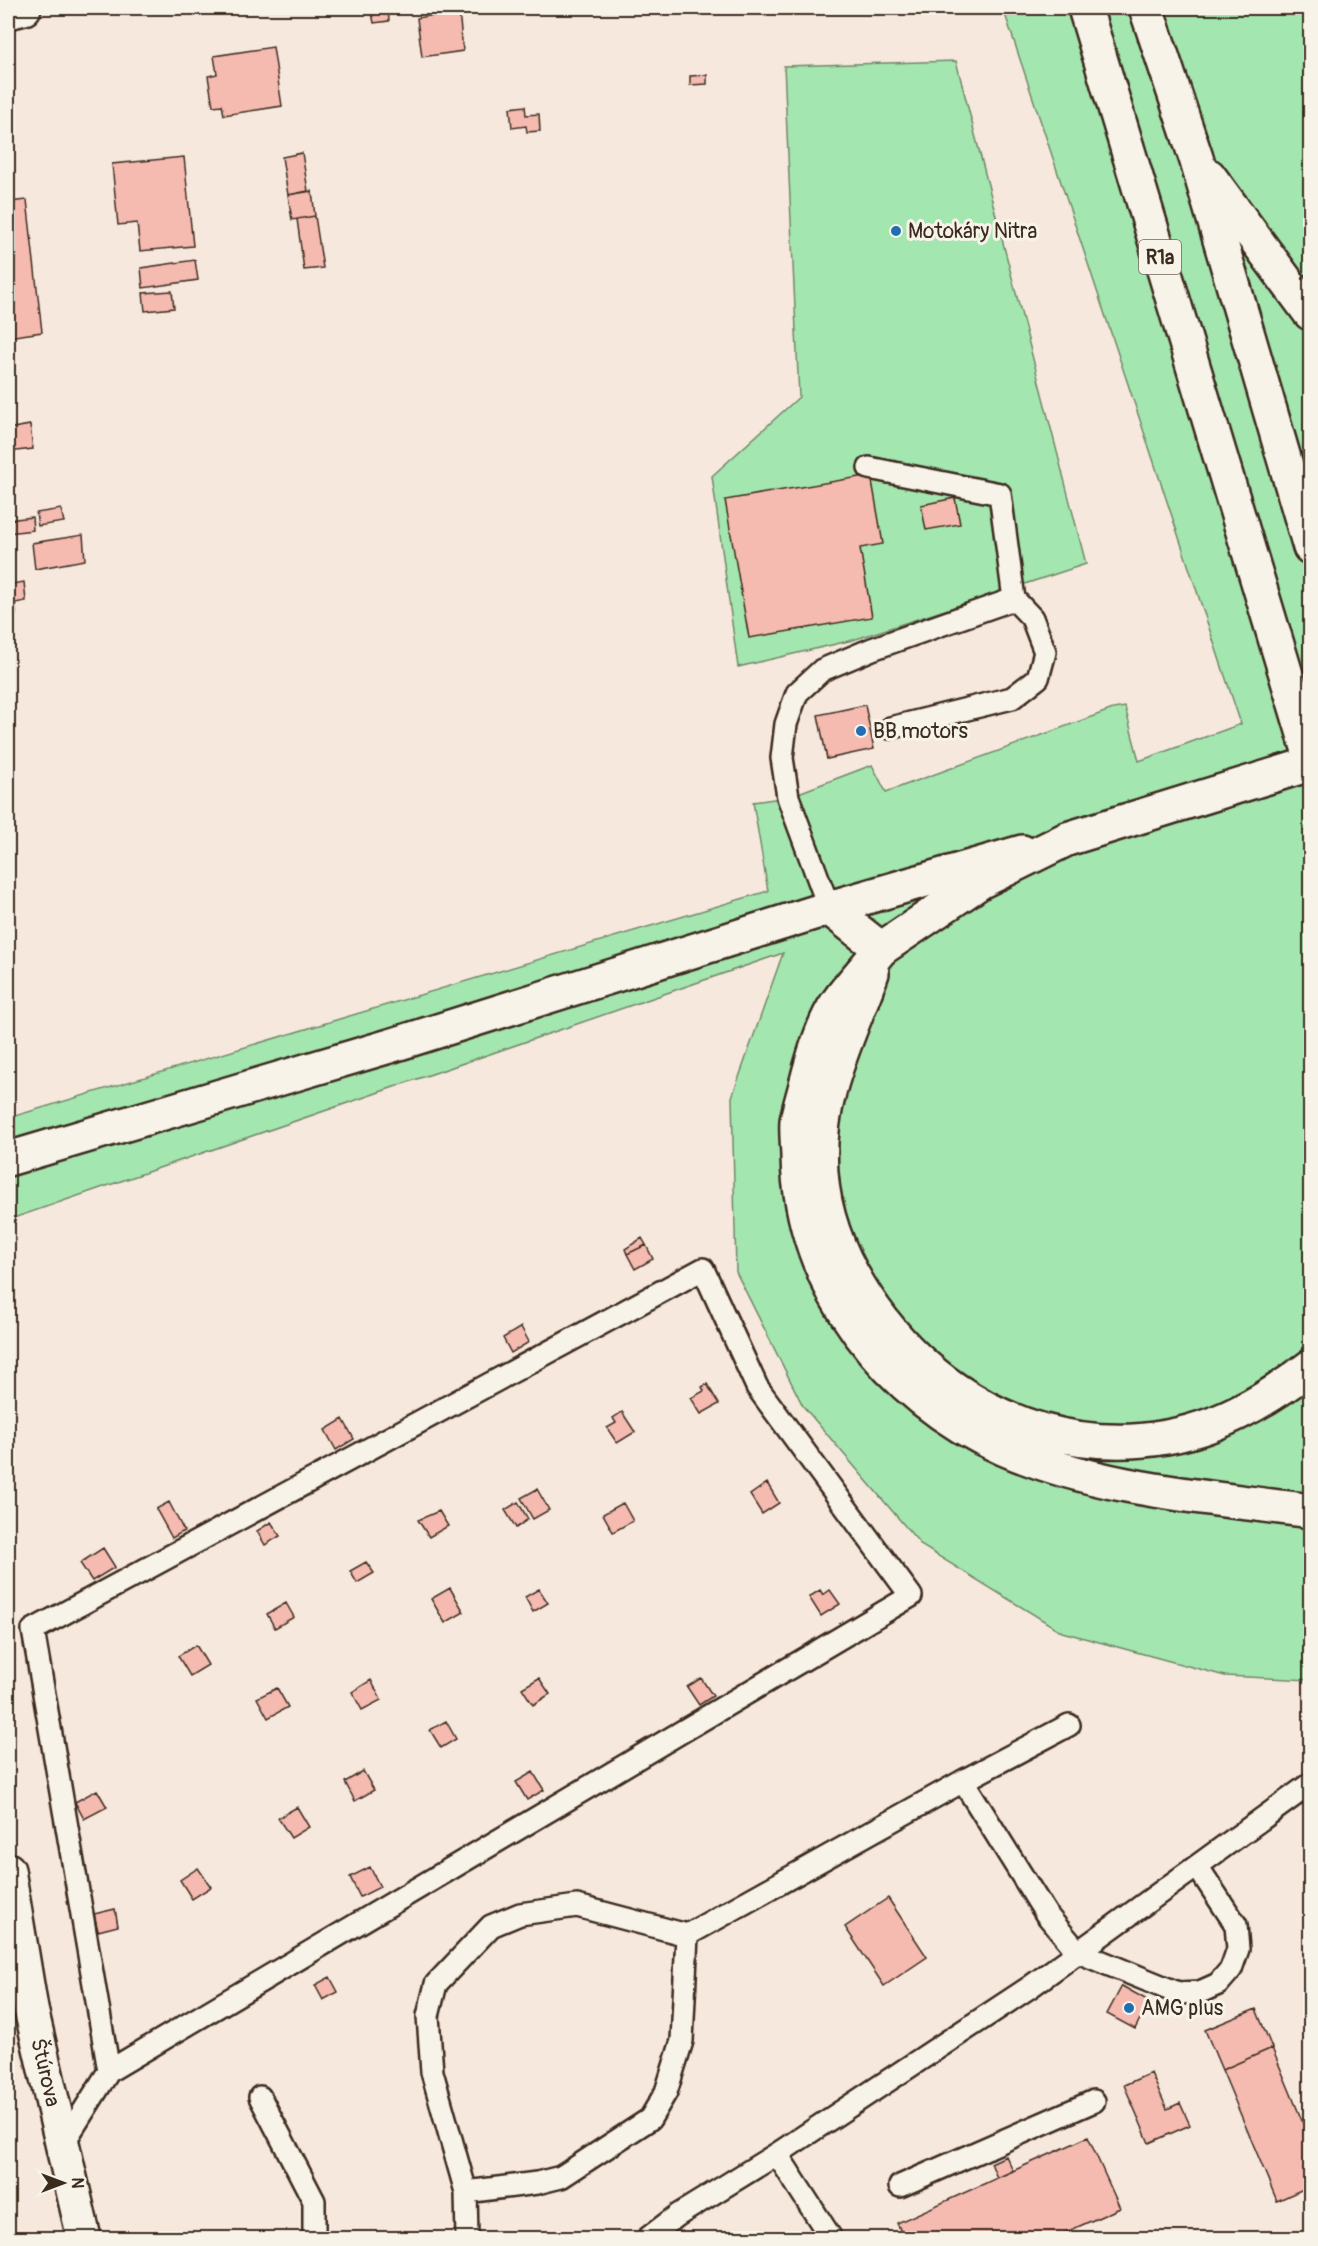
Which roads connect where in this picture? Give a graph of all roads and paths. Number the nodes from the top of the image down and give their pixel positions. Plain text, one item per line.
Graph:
1 (24, 8) edge
2 (1085, 8) edge
3 (1146, 8) edge
4 (8, 12) edge
5 (1196, 158) junction
6 (1311, 313) edge
7 (869, 468) dead end
8 (1311, 547) edge
9 (1014, 599) junction
10 (890, 728) dead end
11 (1311, 754) edge
12 (1311, 764) edge
13 (1067, 839) junction
14 (829, 908) junction
15 (881, 949) junction
16 (8, 1159) edge
17 (1311, 1367) edge
18 (1311, 1511) edge
19 (1069, 1725) dead end
20 (963, 1781) junction
21 (1311, 1784) edge
22 (1197, 1866) junction
23 (8, 1870) edge
24 (687, 1935) junction
25 (1078, 1952) junction
26 (109, 2072) junction
27 (260, 2097) dead end
28 (1094, 2101) dead end
29 (61, 2147) junction
30 (777, 2154) junction
31 (900, 2186) dead end
32 (466, 2192) junction
33 (84, 2238) edge
34 (314, 2238) edge
35 (467, 2238) edge
36 (648, 2238) edge
37 (831, 2238) edge

1 - 4 main road
2 - 11 main road, R1a
3 - 5 main road
5 - 6 main road
5 - 8 main road
7 - 9 lane
9 - 10 lane
9 - 14 lane
12 - 13 main road
13 - 14 main road
13 - 15 main road
14 - 15 main road
14 - 16 main road
15 - 17 main road
15 - 18 main road
19 - 20 lane
20 - 24 lane
20 - 25 lane
21 - 22 lane
22 - 25 lane
22 - 25 lane
23 - 29 main road, Štúrova
24 - 32 lane
24 - 32 lane
25 - 30 lane
26 - 26 lane
26 - 29 lane
27 - 34 lane
28 - 31 lane
29 - 33 main road, Štúrova
30 - 36 lane
30 - 37 lane
32 - 35 lane

